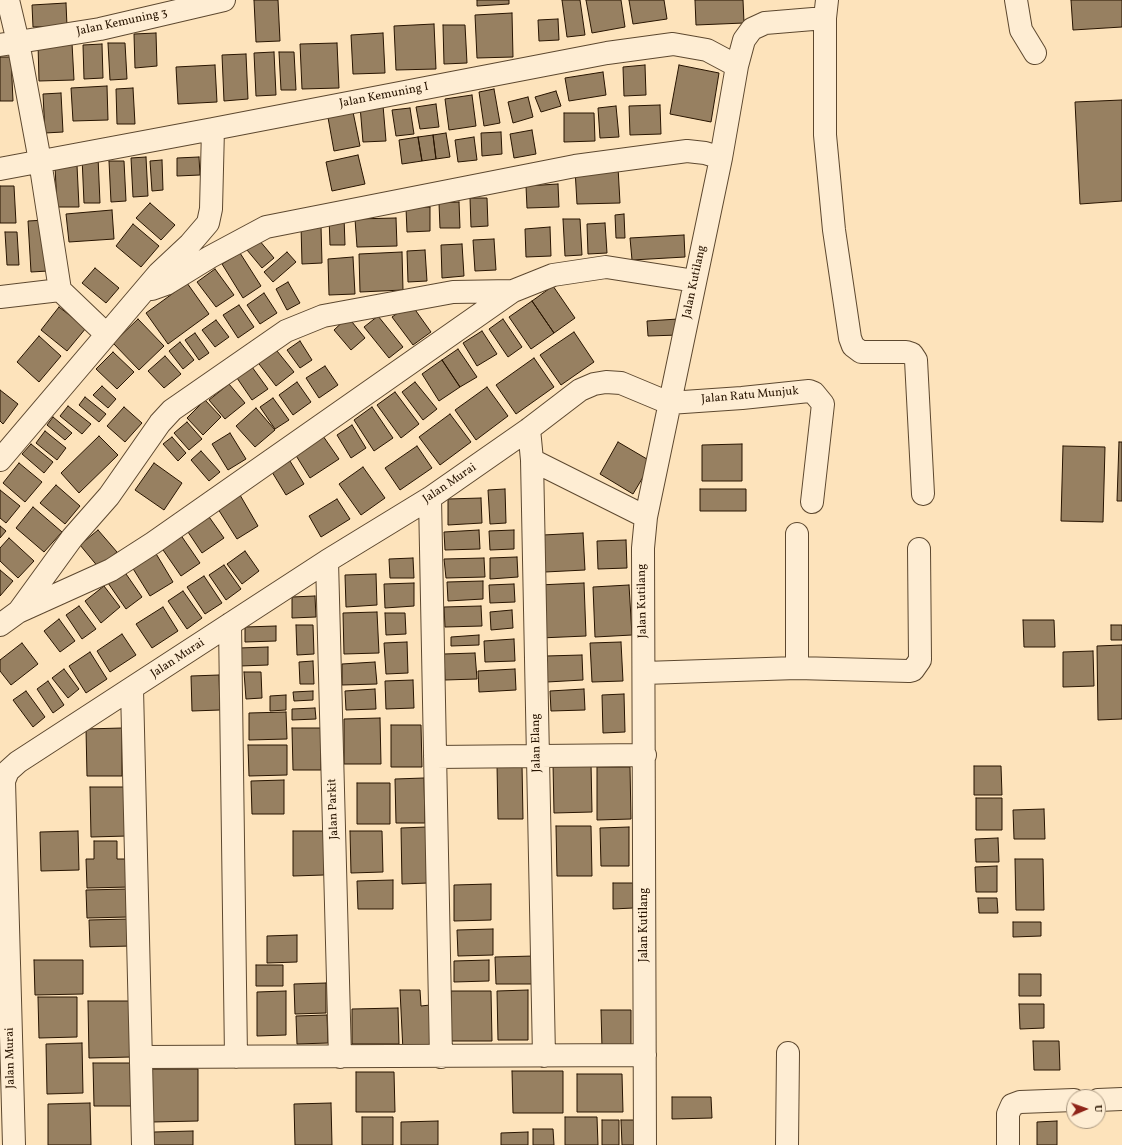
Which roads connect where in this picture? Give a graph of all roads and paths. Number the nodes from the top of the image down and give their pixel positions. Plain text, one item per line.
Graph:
1 (8, 0) edge
2 (224, 0) edge
3 (1016, 0) edge
4 (826, 9) edge
5 (9, 43) edge
6 (1035, 53) dead end
7 (737, 66) junction
8 (213, 129) junction
9 (721, 158) junction
10 (40, 161) junction
11 (0, 169) edge
12 (695, 281) junction
13 (60, 290) junction
14 (513, 291) junction
15 (144, 292) junction
16 (453, 292) junction
17 (0, 297) edge
18 (470, 320) junction
19 (106, 334) junction
20 (669, 403) junction
21 (529, 429) junction
22 (0, 460) edge
23 (532, 460) junction
24 (922, 494) dead end
25 (430, 498) junction
26 (812, 502) dead end
27 (646, 517) junction
28 (797, 534) dead end
29 (919, 549) dead end
30 (327, 561) junction
31 (18, 612) junction
32 (230, 624) junction
33 (0, 625) edge
34 (797, 668) junction
35 (644, 673) junction
36 (132, 689) junction
37 (645, 755) junction
38 (435, 757) junction
39 (537, 757) junction
40 (4, 943) edge
41 (788, 1054) dead end
42 (544, 1056) junction
43 (645, 1056) junction
44 (141, 1057) junction
45 (236, 1057) junction
46 (340, 1057) junction
47 (441, 1057) junction
48 (1122, 1099) edge
49 (1066, 1100) edge
50 (1106, 1100) edge
51 (14, 1145) edge
52 (143, 1145) edge
53 (646, 1145) edge
54 (787, 1145) edge
55 (1008, 1145) edge

1 - 5 street
2 - 5 street, Jalan Kemuning 3
3 - 6 street
4 - 7 street, Jalan Kutilang
4 - 24 street, Jalan Kutilang
5 - 10 street
7 - 8 street, Jalan Kemuning I
7 - 9 street, Jalan Kutilang
8 - 10 street, Jalan Kemuning I
8 - 15 street
9 - 12 street, Jalan Kutilang
9 - 15 street
10 - 11 street, Jalan Kemuning I
10 - 13 street
12 - 14 street
12 - 20 street, Jalan Kutilang
13 - 17 street
13 - 19 street
14 - 16 street
14 - 18 street
15 - 19 street
16 - 18 street
16 - 31 street
18 - 31 street
19 - 22 street
20 - 21 street, Jalan Murai
20 - 26 street, Jalan Ratu Munjuk
20 - 27 street, Jalan Kutilang
21 - 23 street, Jalan Elang
21 - 25 street, Jalan Murai
23 - 27 street
23 - 39 street, Jalan Elang
25 - 30 street, Jalan Murai
25 - 38 street
27 - 35 street, Jalan Kutilang
28 - 34 street
29 - 34 street
30 - 32 street, Jalan Murai
30 - 46 street, Jalan Parkit
31 - 33 street
32 - 36 street, Jalan Murai
32 - 45 street
34 - 35 street
35 - 37 street, Jalan Kutilang
36 - 40 street, Jalan Murai
36 - 44 street
37 - 39 street
37 - 43 street, Jalan Kutilang
38 - 39 street
38 - 47 street
39 - 42 street, Jalan Elang
40 - 51 street, Jalan Murai
41 - 54 street
42 - 43 street
42 - 47 street
43 - 53 street, Jalan Kutilang
44 - 45 street
44 - 52 street
45 - 46 street
46 - 47 street
48 - 50 street
49 - 55 street

